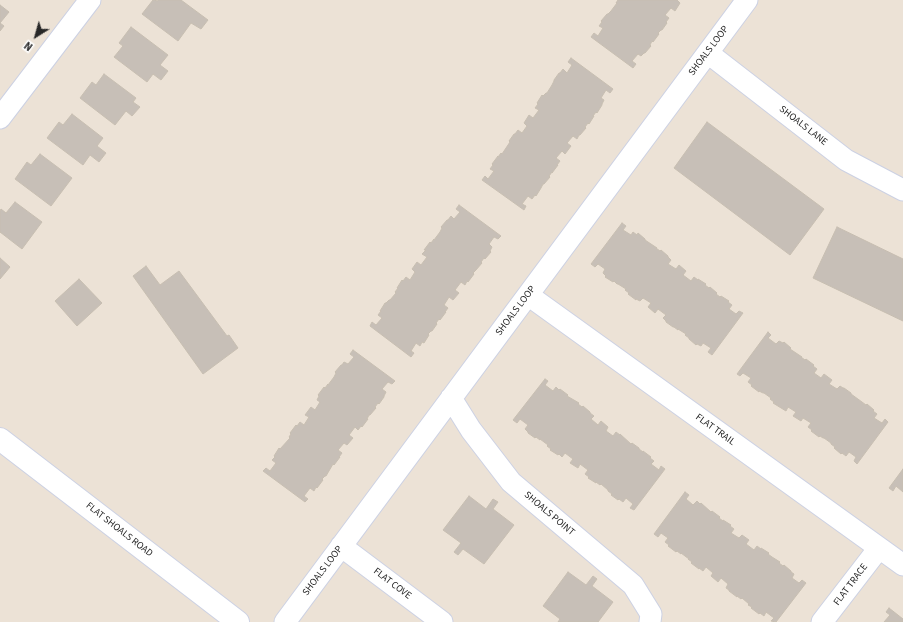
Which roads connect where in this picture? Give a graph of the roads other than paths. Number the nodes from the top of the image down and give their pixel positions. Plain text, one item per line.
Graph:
1 (90, 0) edge
2 (747, 0) edge
3 (708, 53) junction
4 (0, 118) edge
5 (903, 190) edge
6 (528, 295) junction
7 (451, 398) junction
8 (0, 439) edge
9 (341, 546) junction
10 (879, 548) junction
11 (903, 565) edge
12 (238, 622) edge
13 (285, 622) edge
14 (442, 622) edge
15 (650, 622) edge
16 (822, 622) edge

1 - 4 street
2 - 3 street, SHOALS LOOP
3 - 5 street, SHOALS LANE
3 - 6 street, SHOALS LOOP
6 - 7 street, SHOALS LOOP
6 - 10 street, FLAT TRAIL
7 - 9 street, SHOALS LOOP
7 - 15 street, SHOALS POINT
8 - 12 street, FLAT SHOALS ROAD
9 - 13 street, SHOALS LOOP
9 - 14 street, FLAT COVE
10 - 11 street, FLAT TRAIL
10 - 16 street, FLAT TRACE

